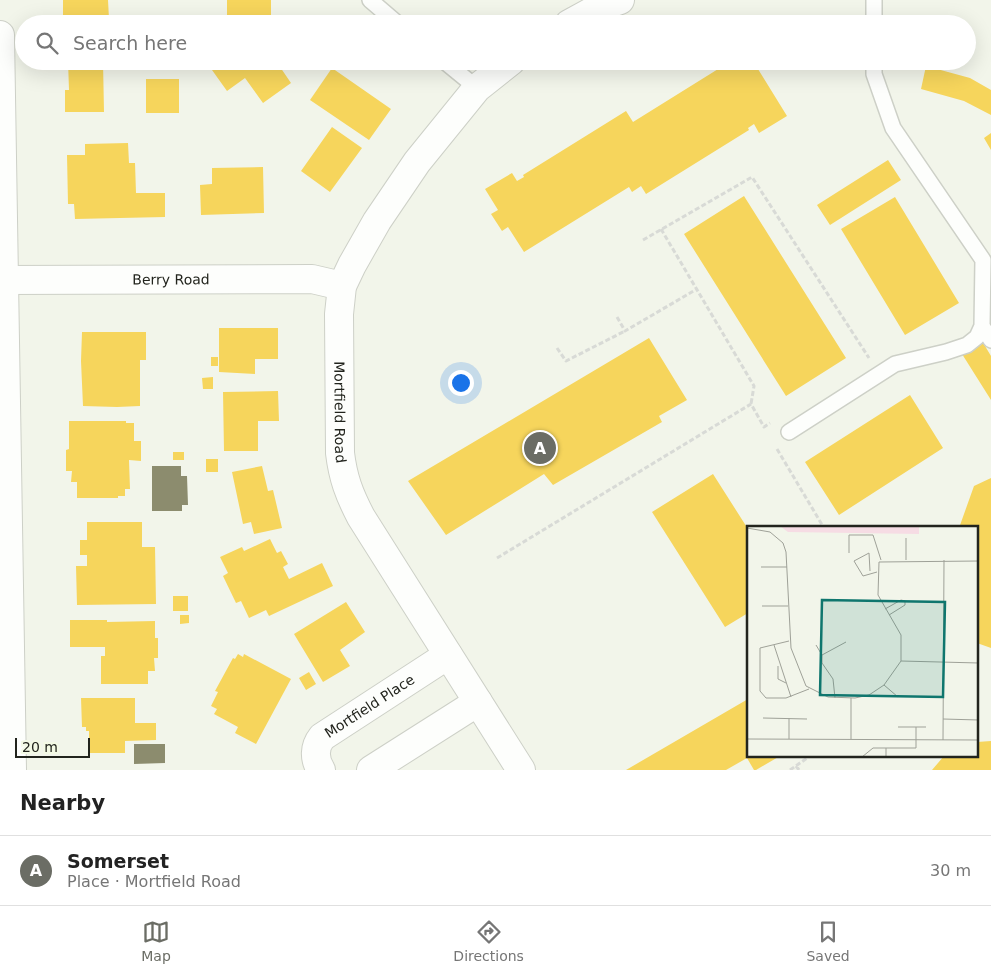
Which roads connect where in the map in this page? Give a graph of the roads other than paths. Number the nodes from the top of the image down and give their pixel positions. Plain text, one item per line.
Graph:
1 (370, 0) edge
2 (620, 0) edge
3 (874, 0) edge
4 (388, 15) edge
5 (585, 15) edge
6 (874, 15) edge
7 (0, 35) edge
8 (455, 70) edge
9 (500, 70) edge
10 (874, 70) edge
11 (477, 88) junction
12 (2, 280) edge
13 (342, 286) junction
14 (982, 326) junction
15 (991, 340) edge
16 (789, 432) dead end
17 (448, 655) junction
18 (478, 702) junction
19 (12, 770) edge
20 (321, 770) edge
21 (371, 770) edge
22 (521, 770) edge

1 - 4 lane
2 - 5 street
3 - 6 lane
7 - 12 street
8 - 11 lane
9 - 11 street, Mortfield Road
10 - 14 lane
11 - 13 street, Mortfield Road
12 - 13 street, Berry Road
12 - 19 street
13 - 17 street, Mortfield Road
14 - 15 lane
14 - 16 lane
17 - 18 street, Mortfield Road
17 - 20 street, Mortfield Place
18 - 21 street
18 - 22 street, Mortfield Road

